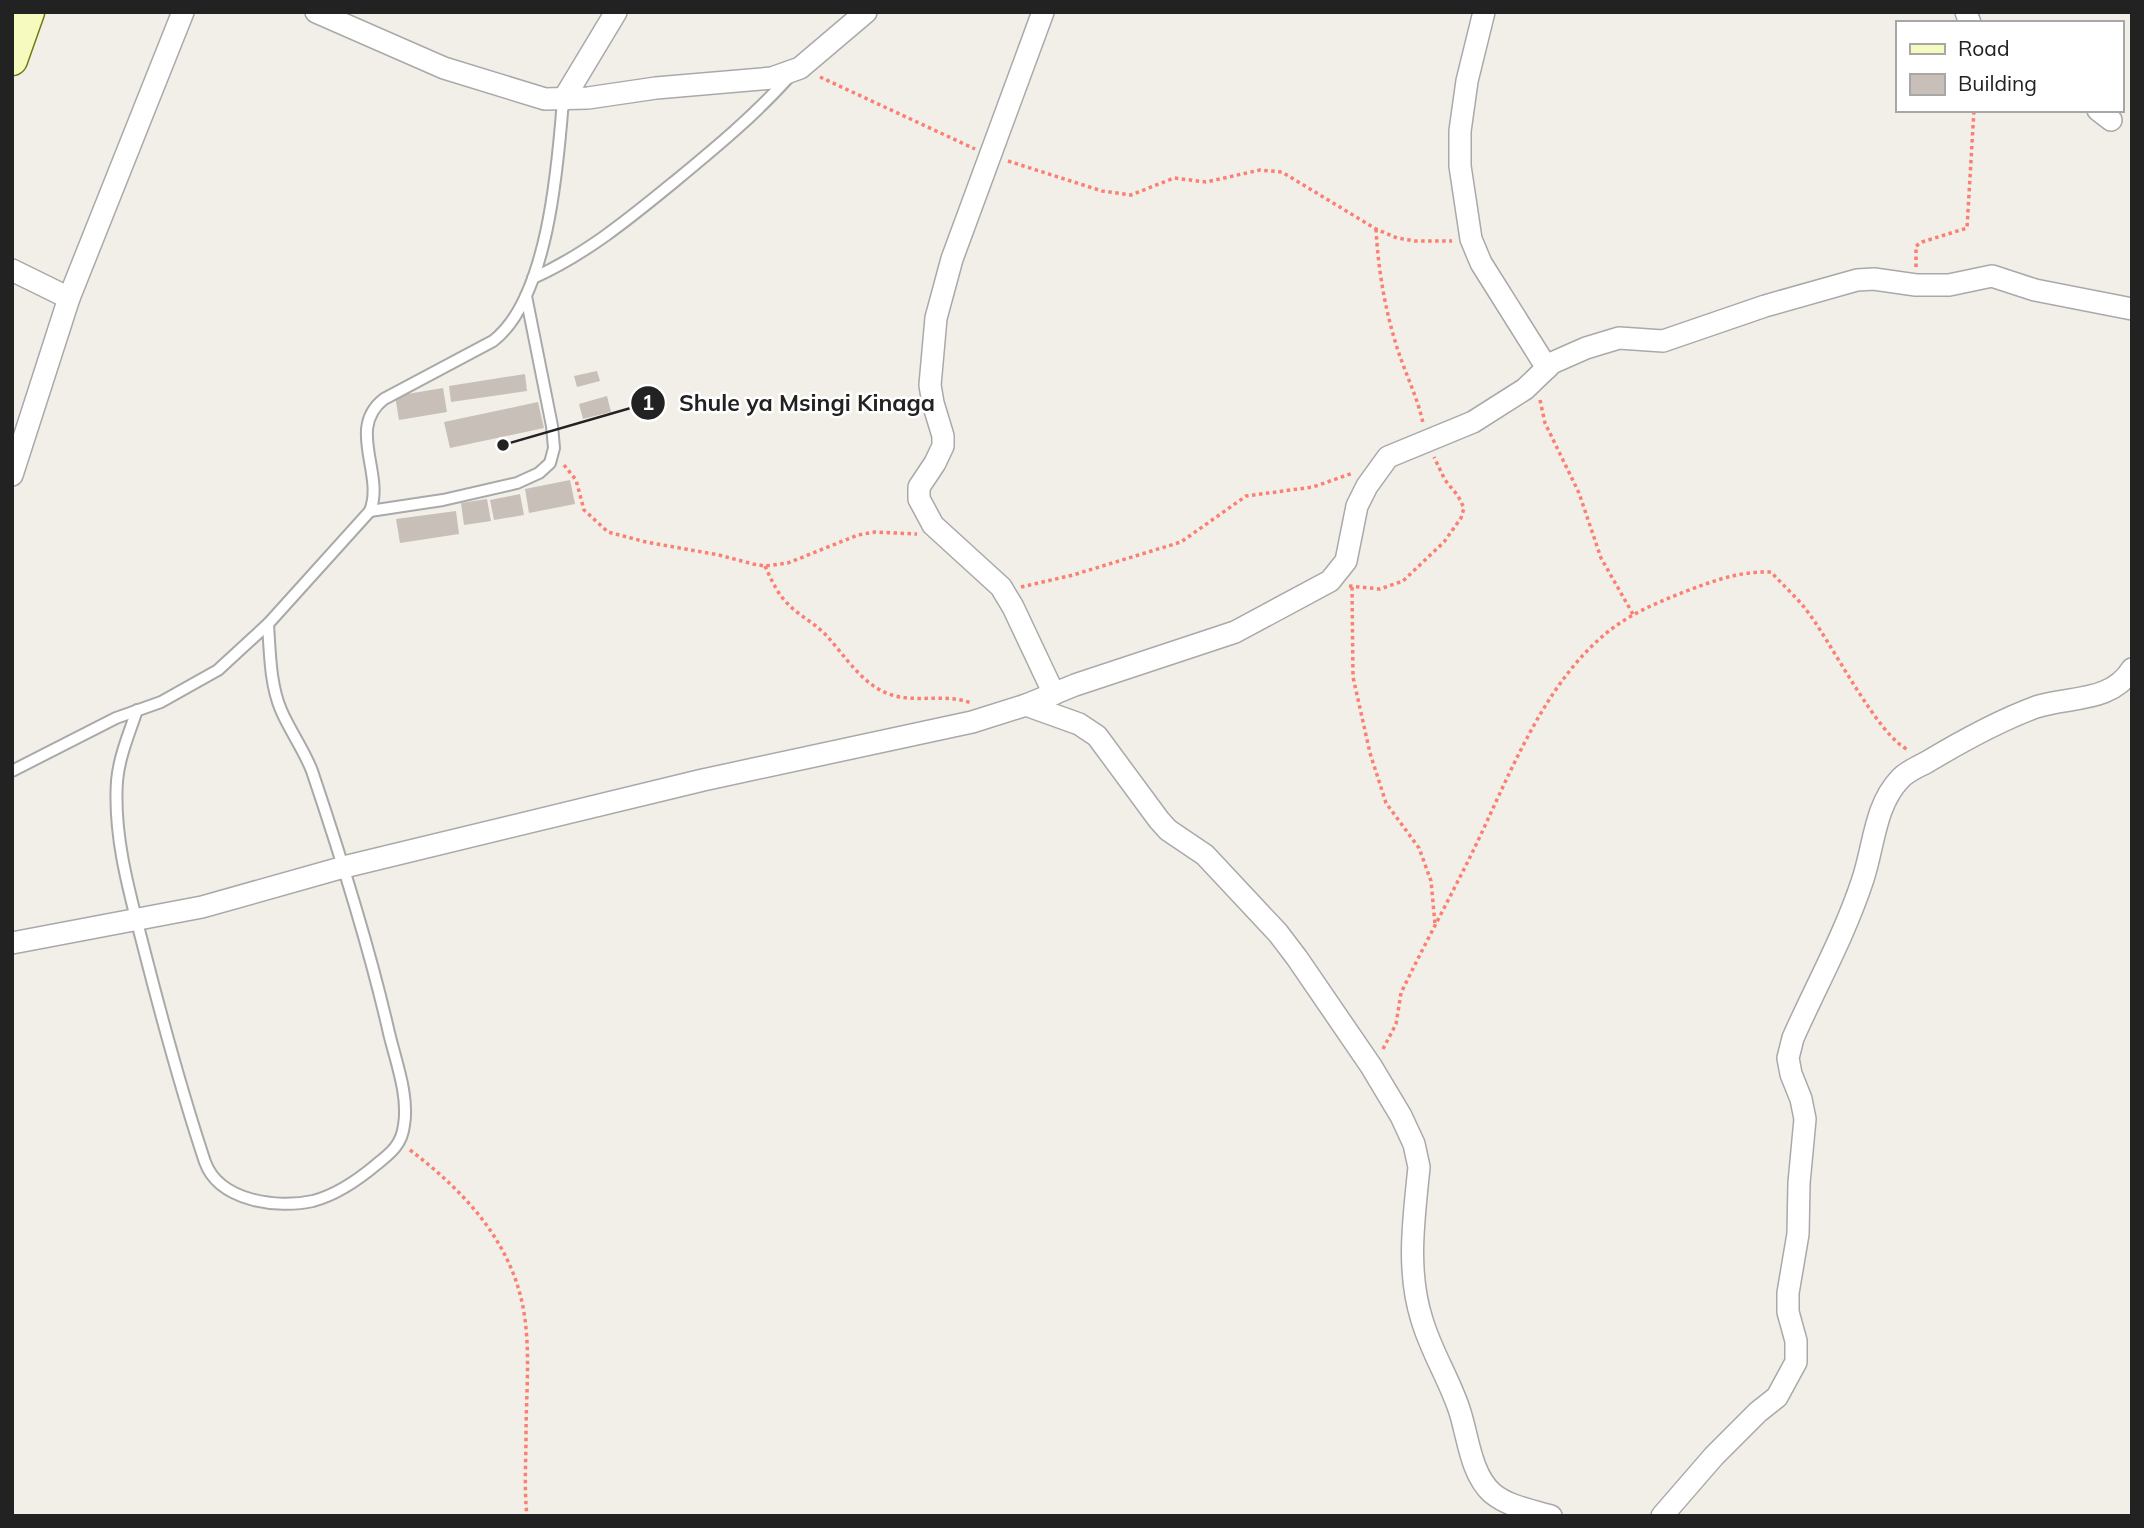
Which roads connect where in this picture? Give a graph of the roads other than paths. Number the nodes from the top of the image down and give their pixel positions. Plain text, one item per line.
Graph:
1 (29, 12) edge
2 (183, 12) edge
3 (317, 12) edge
4 (616, 12) edge
5 (866, 12) edge
6 (1043, 12) edge
7 (1484, 12) edge
8 (12, 60) edge
9 (797, 70) junction
10 (563, 100) junction
11 (12, 270) edge
12 (533, 278) junction
13 (526, 296) junction
14 (69, 298) junction
15 (2132, 309) edge
16 (1542, 373) junction
17 (12, 475) edge
18 (370, 511) junction
19 (268, 625) junction
20 (2132, 669) edge
21 (1054, 694) junction
22 (1026, 705) junction
23 (137, 710) junction
24 (12, 771) edge
25 (344, 867) junction
26 (136, 919) junction
27 (12, 943) edge
28 (1551, 1516) edge
29 (1661, 1516) edge

1 - 8 street
2 - 14 street
3 - 10 street
4 - 10 street
5 - 9 street
6 - 21 street
7 - 16 street
9 - 10 street
9 - 12 lane
10 - 12 lane
11 - 14 street
12 - 13 lane
13 - 18 lane
13 - 18 lane
14 - 17 street
15 - 16 street
16 - 21 street
18 - 19 lane
19 - 23 lane
19 - 25 lane
20 - 29 street
21 - 22 street
22 - 25 street
22 - 28 street
23 - 24 lane
23 - 26 lane
25 - 26 street
25 - 26 lane
26 - 27 street

